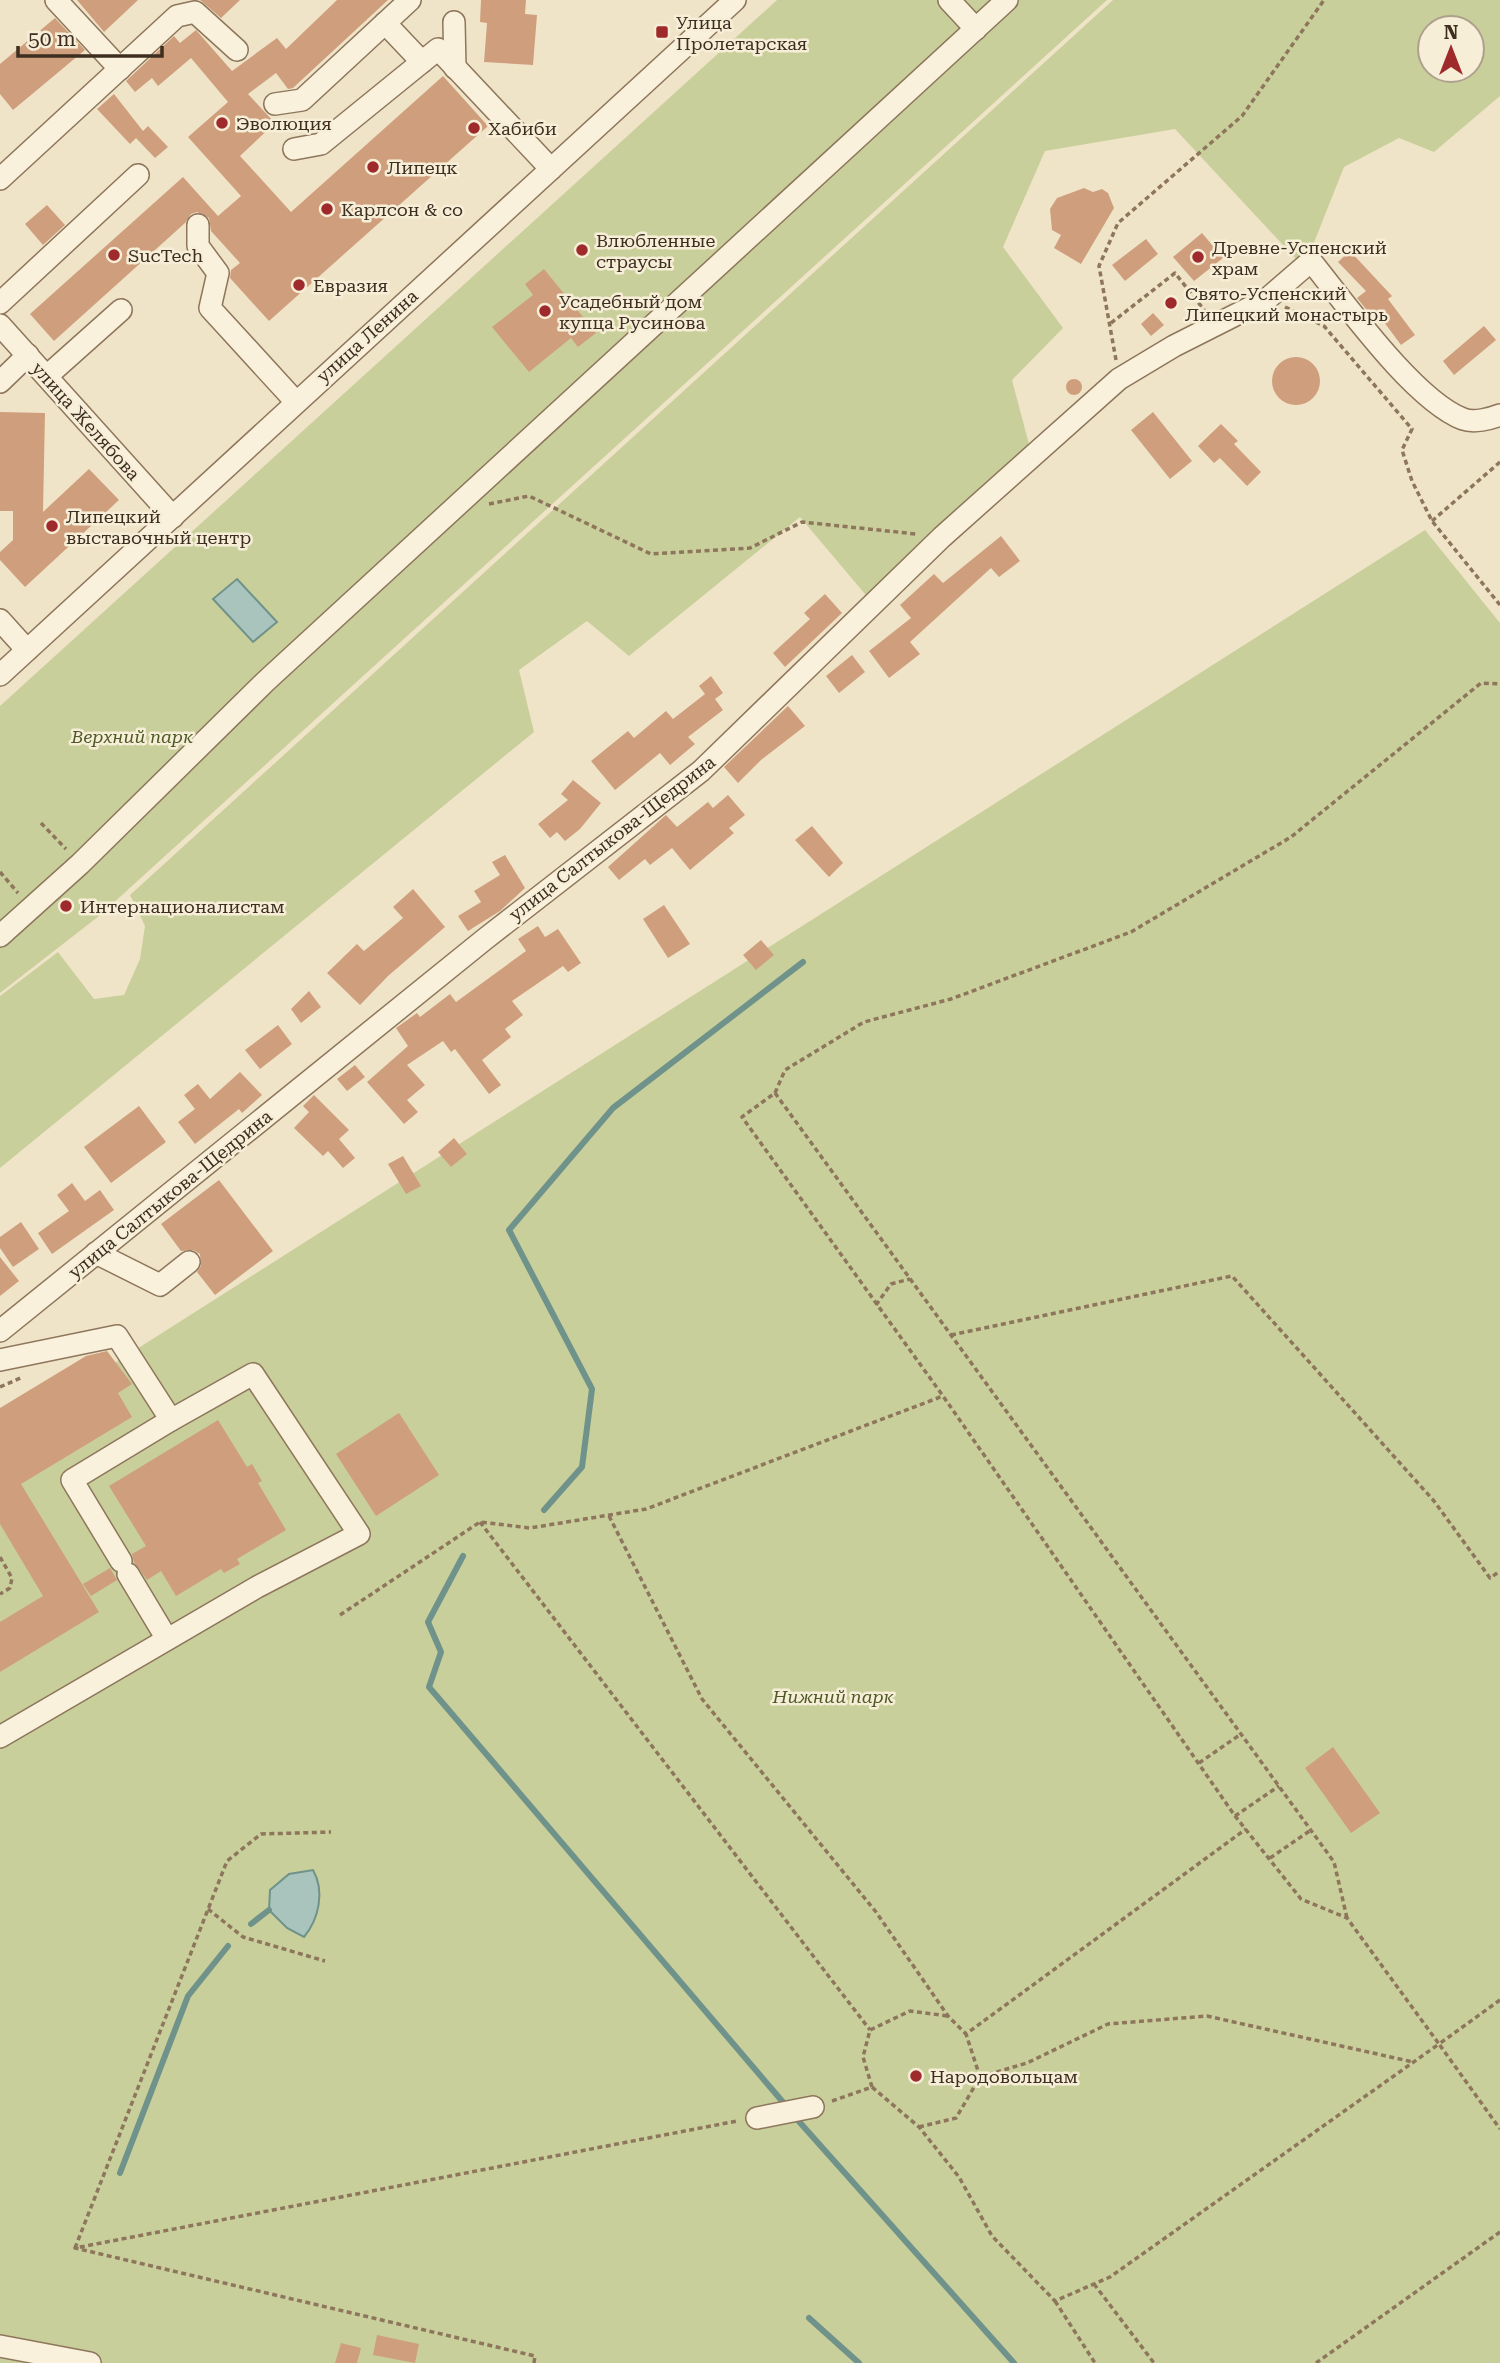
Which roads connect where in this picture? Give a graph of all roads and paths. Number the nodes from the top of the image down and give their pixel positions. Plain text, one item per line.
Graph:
1 (55, 0) edge
2 (411, 0) edge
3 (735, 0) edge
4 (949, 0) edge
5 (1007, 0) edge
6 (1324, 0) edge
7 (454, 22) dead end
8 (386, 23) junction
9 (976, 29) junction
10 (237, 50) dead end
11 (422, 62) junction
12 (455, 68) junction
13 (120, 69) junction
14 (275, 104) dead end
15 (294, 149) dead end
16 (551, 169) junction
17 (138, 175) dead end
18 (0, 179) edge
19 (198, 225) dead end
20 (1267, 299) junction
21 (0, 303) edge
22 (121, 310) dead end
23 (1206, 312) dead end
24 (1111, 324) junction
25 (0, 325) edge
26 (28, 355) junction
27 (47, 376) junction
28 (1119, 379) junction
29 (0, 382) edge
30 (296, 402) junction
31 (1500, 415) edge
32 (1500, 462) edge
33 (489, 505) dead end
34 (173, 517) junction
35 (1432, 521) junction
36 (942, 537) junction
37 (1500, 605) edge
38 (0, 620) edge
39 (27, 650) junction
40 (0, 675) edge
41 (1500, 684) edge
42 (41, 823) dead end
43 (70, 853) dead end
44 (0, 872) edge
45 (18, 893) dead end
46 (0, 936) edge
47 (775, 1093) junction
48 (96, 1253) junction
49 (189, 1262) dead end
50 (910, 1279) junction
51 (876, 1305) junction
52 (0, 1331) edge
53 (951, 1335) junction
54 (0, 1360) edge
55 (943, 1396) junction
56 (171, 1420) junction
57 (609, 1516) junction
58 (480, 1522) junction
59 (0, 1557) edge
60 (8, 1570) junction
61 (0, 1571) edge
62 (1500, 1571) edge
63 (0, 1594) edge
64 (340, 1615) dead end
65 (167, 1639) junction
66 (1241, 1734) junction
67 (0, 1737) edge
68 (1199, 1763) junction
69 (1279, 1786) junction
70 (1235, 1815) junction
71 (1246, 1829) junction
72 (1311, 1830) junction
73 (331, 1832) dead end
74 (1269, 1859) junction
75 (208, 1909) junction
76 (1347, 1918) junction
77 (325, 1961) dead end
78 (1500, 2000) edge
79 (948, 2016) junction
80 (870, 2030) junction
81 (966, 2035) junction
82 (1439, 2044) junction
83 (1414, 2062) junction
84 (980, 2077) junction
85 (872, 2087) junction
86 (813, 2107) joint
87 (757, 2118) joint
88 (919, 2127) junction
89 (1500, 2129) edge
90 (1500, 2232) edge
91 (75, 2248) junction
92 (1094, 2284) junction
93 (1055, 2301) junction
94 (0, 2346) edge
95 (34, 2358) edge
96 (90, 2363) edge
97 (534, 2363) edge
98 (1095, 2363) edge
99 (1154, 2363) edge
100 (1316, 2363) edge

1 - 13 street
2 - 8 street
3 - 16 street, улица Ленина
4 - 9 street
5 - 9 street
6 - 24 path
7 - 12 street
8 - 11 street
8 - 14 street
9 - 46 street
10 - 13 street
11 - 12 street
11 - 15 street
12 - 16 street
13 - 18 street
16 - 30 street, улица Ленина
17 - 21 street
19 - 30 street
20 - 28 street, улица Салтыкова-Щедрина
20 - 31 street, улица Салтыкова-Щедрина
20 - 35 path
22 - 27 street
23 - 24 path
24 - 28 path
25 - 26 street, улица Желябова
26 - 27 street, улица Желябова
26 - 29 street
27 - 34 street, улица Желябова
28 - 36 street, улица Салтыкова-Щедрина
30 - 34 street, улица Ленина
32 - 35 path
33 - 36 path
34 - 39 street, улица Ленина
35 - 37 path
36 - 48 street, улица Салтыкова-Щедрина
38 - 39 street
39 - 40 street, улица Ленина
41 - 47 path
42 - 43 path
44 - 45 path
47 - 50 path
47 - 51 path
48 - 49 street
48 - 52 street, улица Салтыкова-Щедрина
50 - 51 path
50 - 53 path
51 - 55 path
53 - 62 path
53 - 66 path
54 - 56 street
55 - 57 path
55 - 68 path
56 - 65 street
56 - 65 street
57 - 58 path
57 - 79 path
58 - 64 path
58 - 80 path
59 - 60 path
60 - 61 path
60 - 63 path
65 - 67 street
66 - 68 path
66 - 69 path
68 - 70 path
69 - 70 path
69 - 72 path
70 - 71 path
71 - 74 path
71 - 81 path
72 - 74 path
72 - 76 path
73 - 75 path
74 - 76 path
75 - 77 path
75 - 91 path
76 - 82 path
78 - 82 path
79 - 80 path
79 - 81 path
80 - 85 path
81 - 84 path
82 - 83 path
82 - 89 path
83 - 84 path
83 - 92 path
84 - 88 path
85 - 86 path
85 - 88 path
86 - 87 street
87 - 91 path
88 - 93 path
90 - 100 path
91 - 97 path
92 - 93 path
92 - 99 path
93 - 98 path
94 - 95 street
95 - 96 street

